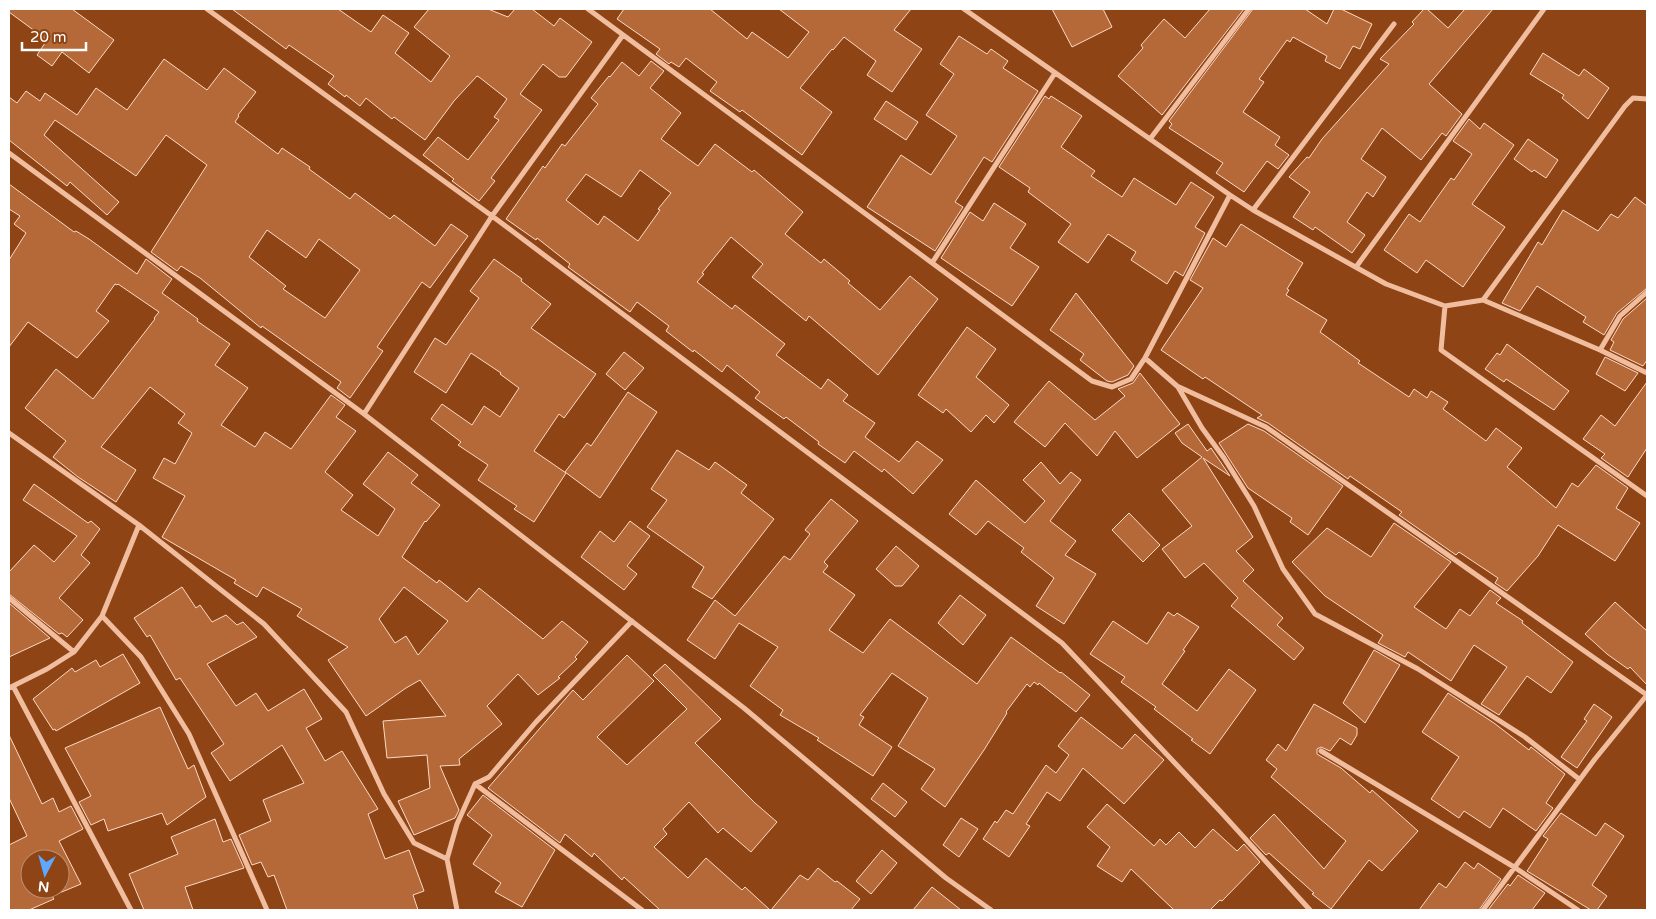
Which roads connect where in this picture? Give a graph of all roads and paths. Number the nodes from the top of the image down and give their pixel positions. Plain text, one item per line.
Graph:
1 (207, 9) edge
2 (588, 9) edge
3 (964, 9) edge
4 (1248, 9) edge
5 (1544, 9) edge
6 (1394, 24) dead end
7 (623, 35) junction
8 (1055, 73) junction
9 (1647, 99) edge
10 (1150, 139) junction
11 (9, 153) edge
12 (1230, 195) junction
13 (1253, 210) junction
14 (492, 216) junction
15 (932, 263) junction
16 (1356, 267) junction
17 (1647, 292) edge
18 (1483, 300) junction
19 (1445, 306) junction
20 (1600, 350) junction
21 (1145, 358) junction
22 (1647, 373) edge
23 (1178, 386) junction
24 (364, 414) junction
25 (9, 434) edge
26 (1647, 496) edge
27 (139, 525) junction
28 (9, 598) edge
29 (102, 616) junction
30 (632, 621) junction
31 (74, 652) junction
32 (11, 687) edge
33 (1647, 695) edge
34 (1321, 751) dead end
35 (1579, 779) junction
36 (475, 784) junction
37 (447, 859) junction
38 (1514, 867) junction
39 (131, 910) edge
40 (268, 910) edge
41 (457, 910) edge
42 (642, 910) edge
43 (991, 910) edge
44 (1310, 910) edge
45 (1483, 910) edge
46 (1578, 910) edge

1 - 14 street
2 - 7 street
3 - 8 street
4 - 10 street
5 - 16 street
6 - 13 street
7 - 14 street
7 - 15 street
8 - 10 street
8 - 15 street
9 - 18 street
10 - 12 street
11 - 24 street
12 - 13 street
12 - 21 street
13 - 16 street
14 - 24 street
14 - 44 street
15 - 21 street
16 - 19 street
17 - 20 street
18 - 19 street
18 - 20 street
19 - 26 street
20 - 22 street
21 - 23 street
23 - 33 street
23 - 35 street
24 - 30 street
25 - 27 street
27 - 29 street
27 - 37 street
28 - 31 street
29 - 31 street
29 - 40 street
30 - 36 street
30 - 43 street
31 - 32 street
32 - 39 street
33 - 35 street
34 - 38 street
35 - 38 street
36 - 37 street
36 - 42 street
37 - 41 street
38 - 45 street
38 - 46 street

